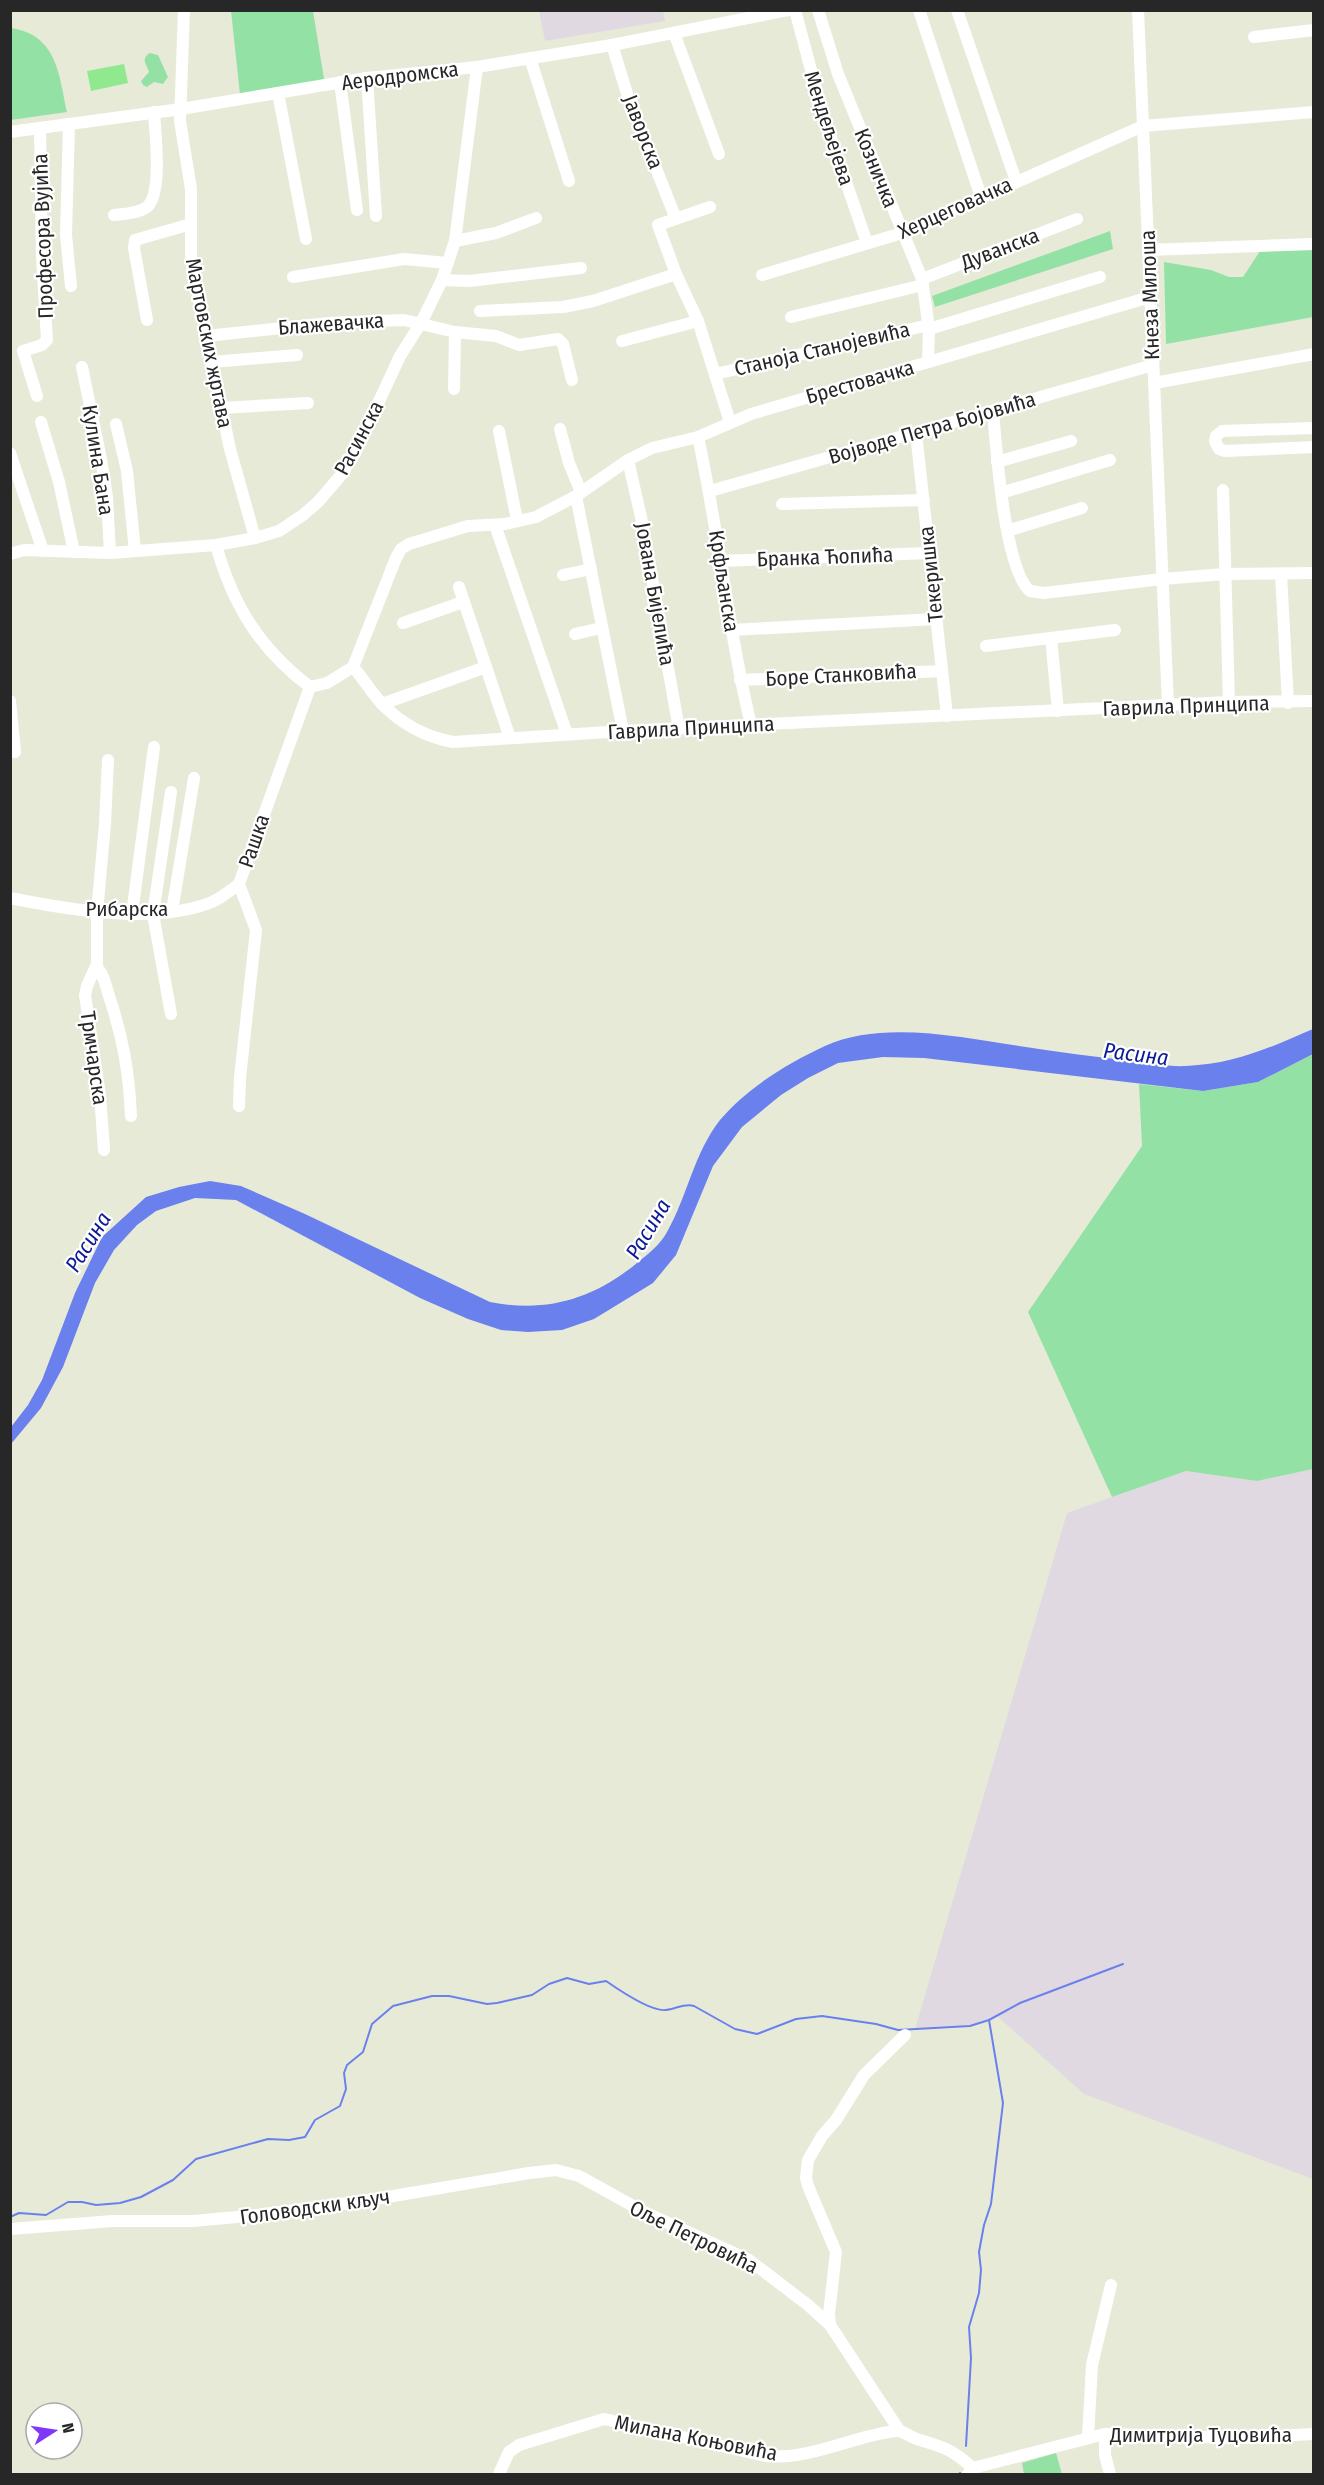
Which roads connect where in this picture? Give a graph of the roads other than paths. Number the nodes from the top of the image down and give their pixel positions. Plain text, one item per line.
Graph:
1 (184, 10) edge
2 (788, 10) edge
3 (795, 10) edge
4 (818, 10) edge
5 (919, 10) edge
6 (957, 10) edge
7 (1138, 10) edge
8 (1314, 30) edge
9 (674, 33) junction
10 (1254, 37) dead end
11 (612, 45) junction
12 (530, 58) junction
13 (477, 67) junction
14 (367, 78) junction
15 (340, 82) junction
16 (278, 93) junction
17 (181, 109) junction
18 (154, 112) junction
19 (1314, 112) edge
20 (69, 124) junction
21 (1143, 126) junction
22 (40, 128) junction
23 (10, 132) edge
24 (719, 153) dead end
25 (569, 181) dead end
26 (1016, 181) junction
27 (981, 197) junction
28 (710, 207) dead end
29 (357, 210) dead end
30 (114, 215) dead end
31 (376, 216) dead end
32 (536, 218) dead end
33 (676, 219) junction
34 (1077, 219) dead end
35 (190, 224) junction
36 (902, 233) junction
37 (306, 239) dead end
38 (455, 241) junction
39 (867, 243) junction
40 (1314, 244) edge
41 (1148, 250) junction
42 (447, 263) junction
43 (582, 268) dead end
44 (676, 274) junction
45 (762, 275) dead end
46 (293, 277) dead end
47 (1100, 277) dead end
48 (442, 280) junction
49 (923, 282) junction
50 (71, 286) dead end
51 (1150, 297) junction
52 (480, 311) dead end
53 (791, 317) dead end
54 (147, 320) dead end
55 (698, 321) junction
56 (421, 323) junction
57 (929, 327) junction
58 (456, 332) junction
59 (206, 336) junction
60 (622, 341) dead end
61 (1314, 354) edge
62 (297, 355) dead end
63 (211, 362) junction
64 (928, 362) junction
65 (1153, 365) junction
66 (82, 368) dead end
67 (715, 374) junction
68 (572, 380) dead end
69 (1154, 383) junction
70 (454, 389) dead end
71 (37, 396) dead end
72 (308, 403) dead end
73 (222, 408) junction
74 (993, 411) junction
75 (41, 422) dead end
76 (730, 422) junction
77 (117, 424) dead end
78 (1314, 428) edge
79 (560, 429) dead end
80 (500, 431) dead end
81 (916, 433) junction
82 (698, 437) junction
83 (1071, 441) dead end
84 (1314, 447) edge
85 (10, 453) edge
86 (628, 460) junction
87 (1110, 460) dead end
88 (997, 462) junction
89 (1223, 490) dead end
90 (710, 491) junction
91 (1001, 493) junction
92 (579, 494) junction
93 (924, 500) junction
94 (782, 504) dead end
95 (1082, 508) dead end
96 (517, 520) junction
97 (495, 525) junction
98 (1006, 531) junction
99 (255, 538) junction
100 (216, 545) junction
101 (43, 551) junction
102 (135, 551) junction
103 (74, 552) junction
104 (110, 553) junction
105 (10, 554) edge
106 (930, 554) junction
107 (720, 561) junction
108 (591, 569) junction
109 (1314, 573) edge
110 (1225, 574) junction
111 (1281, 574) junction
112 (563, 575) dead end
113 (1162, 579) junction
114 (459, 587) dead end
115 (463, 602) junction
116 (936, 619) junction
117 (403, 623) dead end
118 (601, 628) junction
119 (732, 630) junction
120 (1115, 630) dead end
121 (575, 634) dead end
122 (1051, 638) junction
123 (986, 646) dead end
124 (486, 667) junction
125 (353, 668) junction
126 (942, 671) junction
127 (740, 680) junction
128 (310, 687) junction
129 (10, 701) edge
130 (1314, 701) edge
131 (1229, 702) junction
132 (1288, 703) junction
133 (382, 704) junction
134 (1168, 705) junction
135 (1058, 711) junction
136 (947, 716) junction
137 (752, 725) junction
138 (679, 729) junction
139 (623, 731) junction
140 (567, 734) junction
141 (510, 738) junction
142 (154, 747) dead end
143 (15, 752) dead end
144 (108, 760) dead end
145 (194, 778) dead end
146 (171, 792) dead end
147 (239, 884) junction
148 (10, 898) edge
149 (172, 911) junction
150 (97, 912) junction
151 (132, 914) junction
152 (153, 914) junction
153 (96, 967) junction
154 (171, 1014) dead end
155 (239, 1106) dead end
156 (131, 1116) dead end
157 (104, 1150) dead end
158 (905, 2035) dead end
159 (613, 2196) joint
160 (10, 2229) edge
161 (1111, 2286) dead end
162 (830, 2325) junction
163 (899, 2430) junction
164 (1105, 2434) junction
165 (1314, 2434) edge
166 (1088, 2437) junction
167 (970, 2471) edge
168 (499, 2475) edge
169 (1110, 2475) edge

1 - 17 street, Мартовских жртава
2 - 9 street, Аеродромска
3 - 39 street, Мендељејева
4 - 36 street, Козничка
5 - 27 street
6 - 26 street
7 - 21 street, Кнеза Милоша
8 - 10 street
9 - 11 street, Аеродромска
9 - 24 street
11 - 12 street, Аеродромска
11 - 33 street, Јаворска
12 - 13 street, Аеродромска
12 - 25 street
13 - 14 street, Аеродромска
13 - 38 street, Расинска
14 - 15 street, Аеродромска
14 - 31 street
15 - 16 street, Аеродромска
15 - 29 street
16 - 17 street, Аеродромска
16 - 37 street
17 - 18 street, Аеродромска
17 - 35 street, Мартовских жртава
18 - 20 street, Аеродромска
18 - 30 street
19 - 21 street, Херцеговачка
20 - 22 street, Аеродромска
20 - 50 street
21 - 26 street, Херцеговачка
21 - 41 street, Кнеза Милоша
22 - 23 street, Аеродромска
22 - 71 street, Професора Вујића
26 - 27 street, Херцеговачка
27 - 36 street, Херцеговачка
28 - 33 street
32 - 38 street
33 - 44 street
34 - 49 street, Дуванска
35 - 54 street
35 - 59 street, Мартовских жртава
36 - 39 street, Херцеговачка
36 - 49 street, Козничка
38 - 42 street, Расинска
39 - 45 street, Херцеговачка
40 - 41 street
41 - 51 street, Кнеза Милоша
42 - 46 street
42 - 48 street, Расинска
43 - 48 street
44 - 52 street
44 - 55 street
47 - 57 street, Станоја Станојевића
48 - 56 street, Расинска
49 - 53 street, Дуванска
49 - 57 street, Козничка
51 - 64 street, Брестовачка
51 - 65 street, Кнеза Милоша
55 - 60 street
55 - 67 street
56 - 58 street, Блажевачка
56 - 59 street, Блажевачка
56 - 99 street, Расинска
57 - 64 street, Козничка
57 - 67 street, Станоја Станојевића
58 - 68 street, Блажевачка
58 - 70 street
59 - 63 street, Мартовских жртава
61 - 69 street
62 - 63 street
63 - 73 street, Мартовских жртава
64 - 76 street, Брестовачка
65 - 69 street, Кнеза Милоша
65 - 74 street, Војводе Петра Бојовића
66 - 104 street, Кулина Бана
67 - 76 street
69 - 113 street, Кнеза Милоша
72 - 73 street
73 - 99 street, Мартовских жртава
74 - 81 street, Војводе Петра Бојовића
74 - 88 street
75 - 103 street
76 - 82 street, Брестовачка
77 - 102 street
78 - 84 street
79 - 92 street
80 - 96 street
81 - 90 street, Војводе Петра Бојовића
81 - 93 street, Текеришка
82 - 86 street, Брестовачка
82 - 90 street, Крфљанска
83 - 88 street
85 - 101 street
86 - 92 street, Брестовачка
86 - 138 street, Јована Бијелића
87 - 91 street
88 - 91 street
89 - 110 street
90 - 107 street, Крфљанска
91 - 98 street
92 - 96 street, Брестовачка
92 - 108 street
93 - 94 street
93 - 106 street, Текеришка
95 - 98 street
96 - 97 street, Брестовачка
97 - 125 street, Брестовачка
97 - 140 street
98 - 113 street
99 - 100 street, Расинска
100 - 102 street, Расинска
100 - 128 street
101 - 103 street, Расинска
101 - 105 street, Расинска
102 - 104 street, Расинска
103 - 104 street, Расинска
106 - 107 street, Бранка Ћопића
106 - 116 street, Текеришка
107 - 119 street, Крфљанска
108 - 112 street
108 - 118 street
109 - 111 street
110 - 111 street
110 - 113 street
110 - 131 street
111 - 132 street
113 - 134 street, Кнеза Милоша
114 - 115 street
115 - 117 street
115 - 124 street
116 - 119 street
116 - 126 street, Текеришка
118 - 121 street
118 - 139 street
119 - 127 street, Крфљанска
120 - 122 street
122 - 123 street
122 - 135 street
124 - 133 street
124 - 141 street
125 - 128 street
125 - 133 street, Гаврила Принципа
126 - 127 street, Боре Станковића
126 - 136 street, Текеришка
127 - 137 street, Крфљанска
128 - 147 street, Рашка
129 - 143 street
130 - 132 street, Гаврила Принципа
131 - 132 street, Гаврила Принципа
131 - 134 street, Гаврила Принципа
133 - 141 street, Гаврила Принципа
134 - 135 street, Гаврила Принципа
135 - 136 street, Гаврила Принципа
136 - 137 street, Гаврила Принципа
137 - 138 street, Гаврила Принципа
138 - 139 street, Гаврила Принципа
139 - 140 street, Гаврила Принципа
140 - 141 street, Гаврила Принципа
142 - 151 street
144 - 150 street, Трмчарска
145 - 149 street
146 - 152 street
147 - 149 street, Рибарска
147 - 155 street, Рашка
148 - 150 street, Рибарска
149 - 152 street, Рибарска
150 - 151 street, Рибарска
150 - 153 street, Трмчарска
151 - 152 street, Рибарска
152 - 154 street
153 - 156 street, Трмчарска
153 - 157 street, Трмчарска
158 - 162 street
159 - 160 street, Головодски кључ
159 - 162 street, Оље Петровића
161 - 166 street, Димитрија Туцовића
162 - 163 street, Оље Петровића
163 - 167 street
163 - 168 street, Милана Коњовића
164 - 165 street, Димитрија Туцовића
164 - 166 street, Димитрија Туцовића
164 - 169 street
166 - 167 street, Димитрија Туцовића

